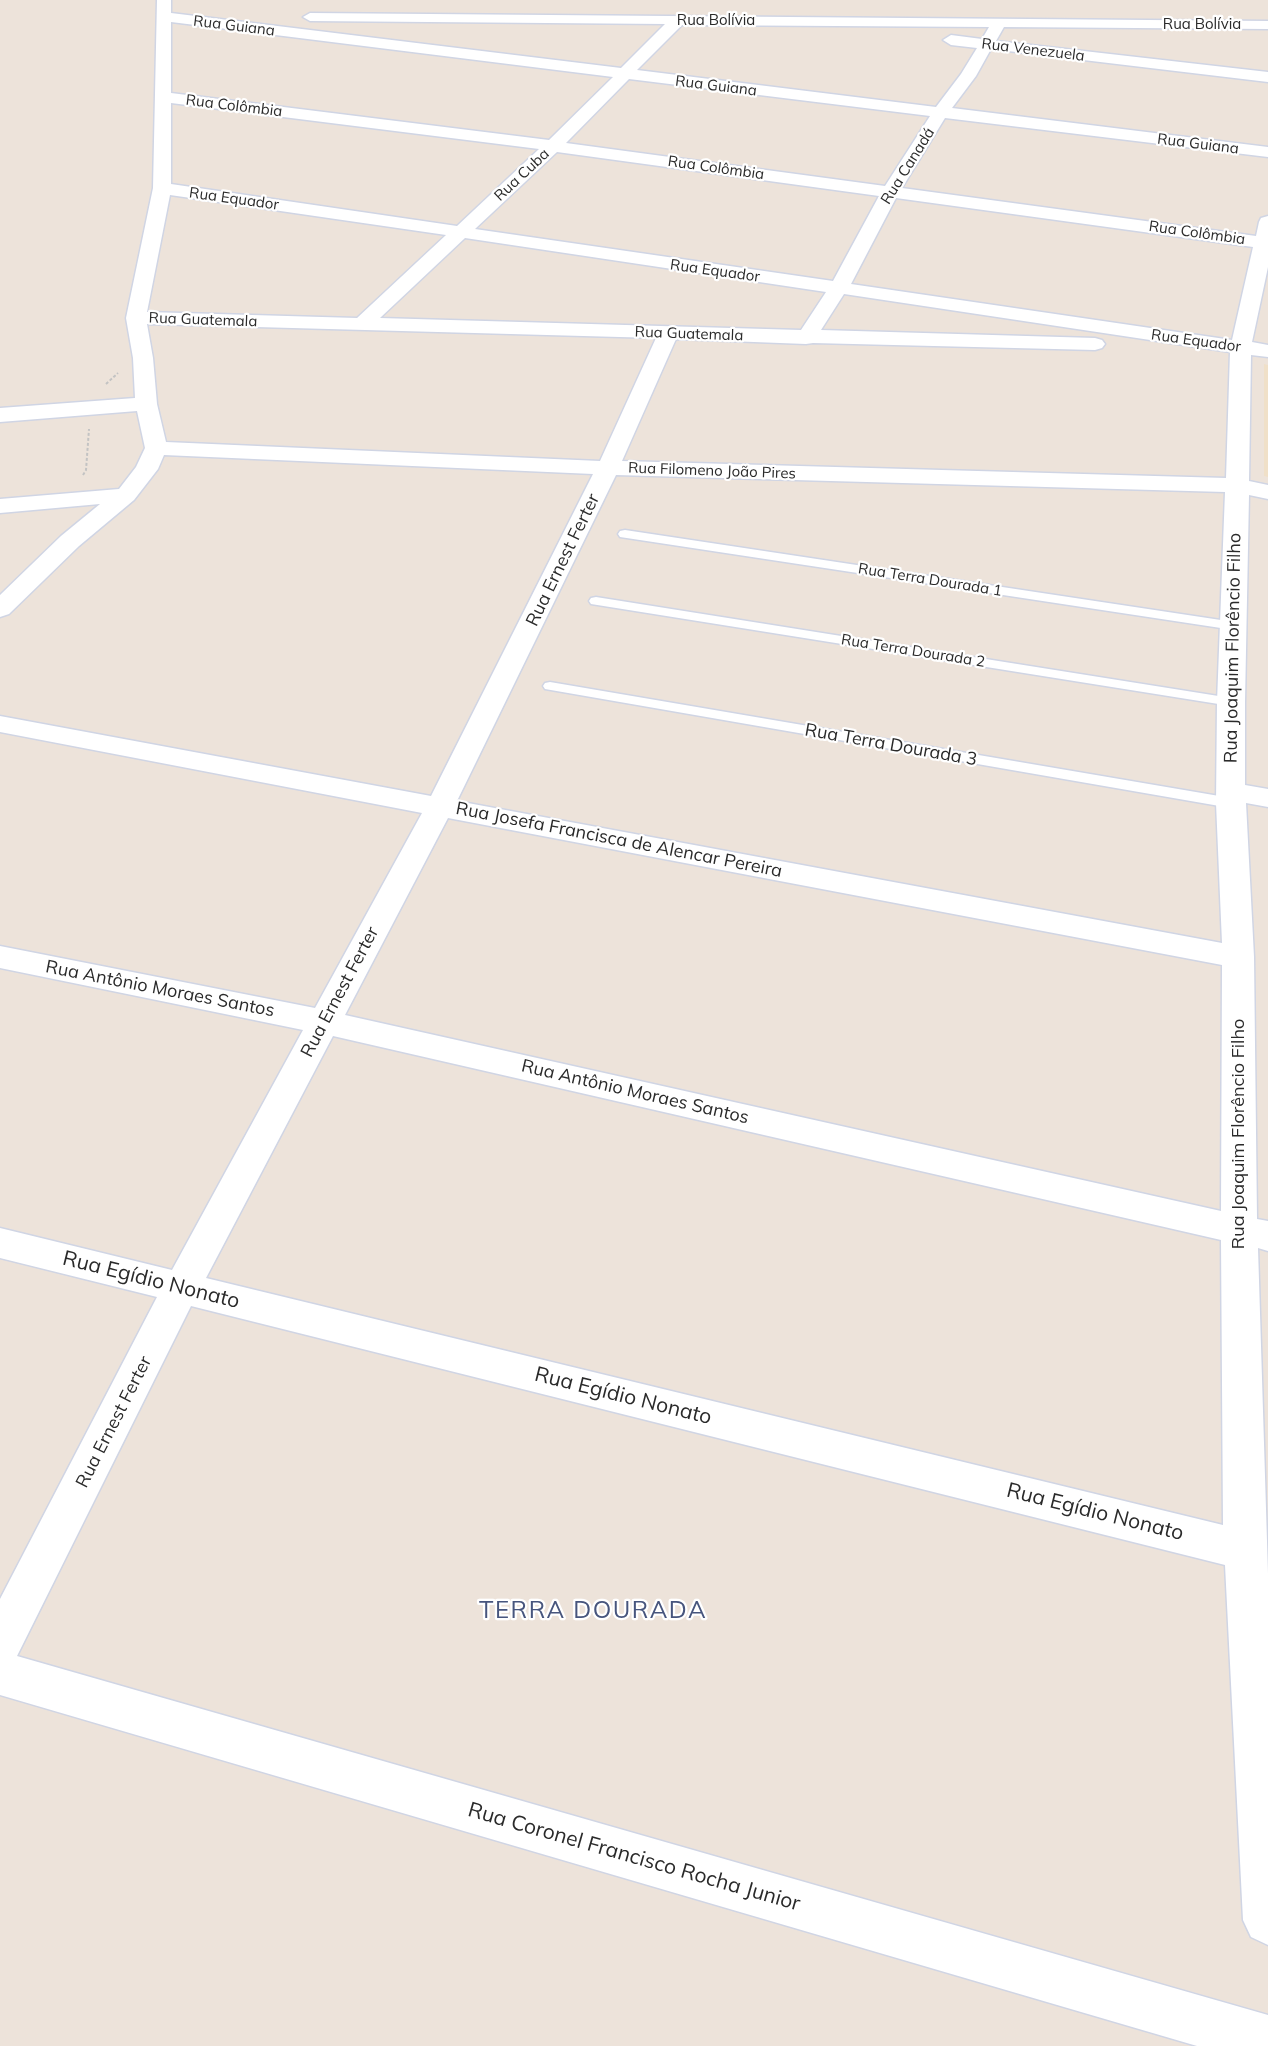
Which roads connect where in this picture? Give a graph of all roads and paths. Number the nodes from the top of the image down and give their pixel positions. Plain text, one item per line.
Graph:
1 (1012, 8) dead end
2 (164, 11) edge
3 (678, 20) junction
4 (799, 21) junction
5 (999, 23) junction
6 (1268, 24) edge
7 (988, 45) junction
8 (626, 75) junction
9 (1268, 77) edge
10 (163, 97) junction
11 (940, 113) junction
12 (553, 146) junction
13 (1268, 152) edge
14 (162, 188) junction
15 (890, 192) junction
16 (1268, 222) edge
17 (461, 232) junction
18 (1266, 243) edge
19 (838, 289) junction
20 (136, 318) junction
21 (362, 324) junction
22 (668, 334) junction
23 (806, 338) junction
24 (1241, 347) junction
25 (1268, 351) edge
26 (146, 404) junction
27 (0, 414) edge
28 (156, 448) junction
29 (608, 468) junction
30 (1252, 488) edge
31 (126, 495) junction
32 (0, 506) edge
33 (625, 534) dead end
34 (596, 601) dead end
35 (0, 609) edge
36 (1234, 626) junction
37 (550, 686) dead end
38 (1231, 702) junction
39 (0, 724) edge
40 (1231, 797) junction
41 (1268, 798) edge
42 (440, 806) junction
43 (0, 957) edge
44 (1238, 957) junction
45 (324, 1022) junction
46 (1253, 1232) edge
47 (0, 1243) edge
48 (182, 1287) junction
49 (1245, 1550) junction
50 (0, 1644) edge
51 (0, 1673) edge
52 (1268, 1920) edge
53 (1268, 2041) edge

1 - 5 street, Rua Canadá
2 - 3 street, Rua Bolívia
2 - 8 street, Rua Guiana
2 - 10 street
3 - 4 street, Rua Bolívia
3 - 8 street, Rua Cuba
4 - 5 street, Rua Bolívia
4 - 7 street, Rua Venezuela
5 - 6 street, Rua Bolívia
5 - 7 street, Rua Canadá
7 - 9 street, Rua Venezuela
7 - 11 street, Rua Canadá
8 - 11 street, Rua Guiana
8 - 12 street, Rua Cuba
10 - 12 street, Rua Colômbia
10 - 14 street
11 - 13 street, Rua Guiana
11 - 15 street, Rua Canadá
12 - 15 street, Rua Colômbia
12 - 17 street, Rua Cuba
14 - 17 street, Rua Equador
14 - 20 street
15 - 18 street, Rua Colômbia
15 - 19 street, Rua Canadá
16 - 18 street, Rua Joaquim Florêncio Filho
17 - 19 street, Rua Equador
17 - 21 street, Rua Cuba
18 - 24 street, Rua Joaquim Florêncio Filho
19 - 23 street, Rua Canadá
19 - 24 street, Rua Equador
20 - 21 street, Rua Guatemala
20 - 26 street
21 - 22 street, Rua Guatemala
22 - 23 street, Rua Guatemala
22 - 29 street, Rua Ernest Ferter
23 - 24 street, Rua Guatemala
24 - 25 street, Rua Equador
24 - 30 street, Rua Joaquim Florêncio Filho
26 - 27 street
26 - 28 street
28 - 29 street, Rua Filomeno João Pires
28 - 31 street
29 - 30 street, Rua Filomeno João Pires
29 - 42 street, Rua Ernest Ferter
30 - 36 street, Rua Joaquim Florêncio Filho
31 - 32 street
31 - 35 street
33 - 36 lane, Rua Terra Dourada 1
34 - 38 lane, Rua Terra Dourada 2
36 - 38 street, Rua Joaquim Florêncio Filho
37 - 40 lane, Rua Terra Dourada 3
38 - 40 street, Rua Joaquim Florêncio Filho
39 - 42 street, Rua Josefa Francisca de Alencar Pereira
40 - 41 street
40 - 44 street, Rua Joaquim Florêncio Filho
42 - 44 street, Rua Josefa Francisca de Alencar Pereira
42 - 45 street, Rua Ernest Ferter
43 - 45 street, Rua Antônio Moraes Santos
44 - 46 street, Rua Joaquim Florêncio Filho
45 - 46 street, Rua Antônio Moraes Santos
45 - 48 street, Rua Ernest Ferter
46 - 49 street, Rua Joaquim Florêncio Filho
47 - 48 street, Rua Egídio Nonato
48 - 49 street, Rua Egídio Nonato
48 - 50 street, Rua Ernest Ferter
49 - 52 street, Rua Joaquim Florêncio Filho
51 - 53 street, Rua Coronel Francisco Rocha Junior

